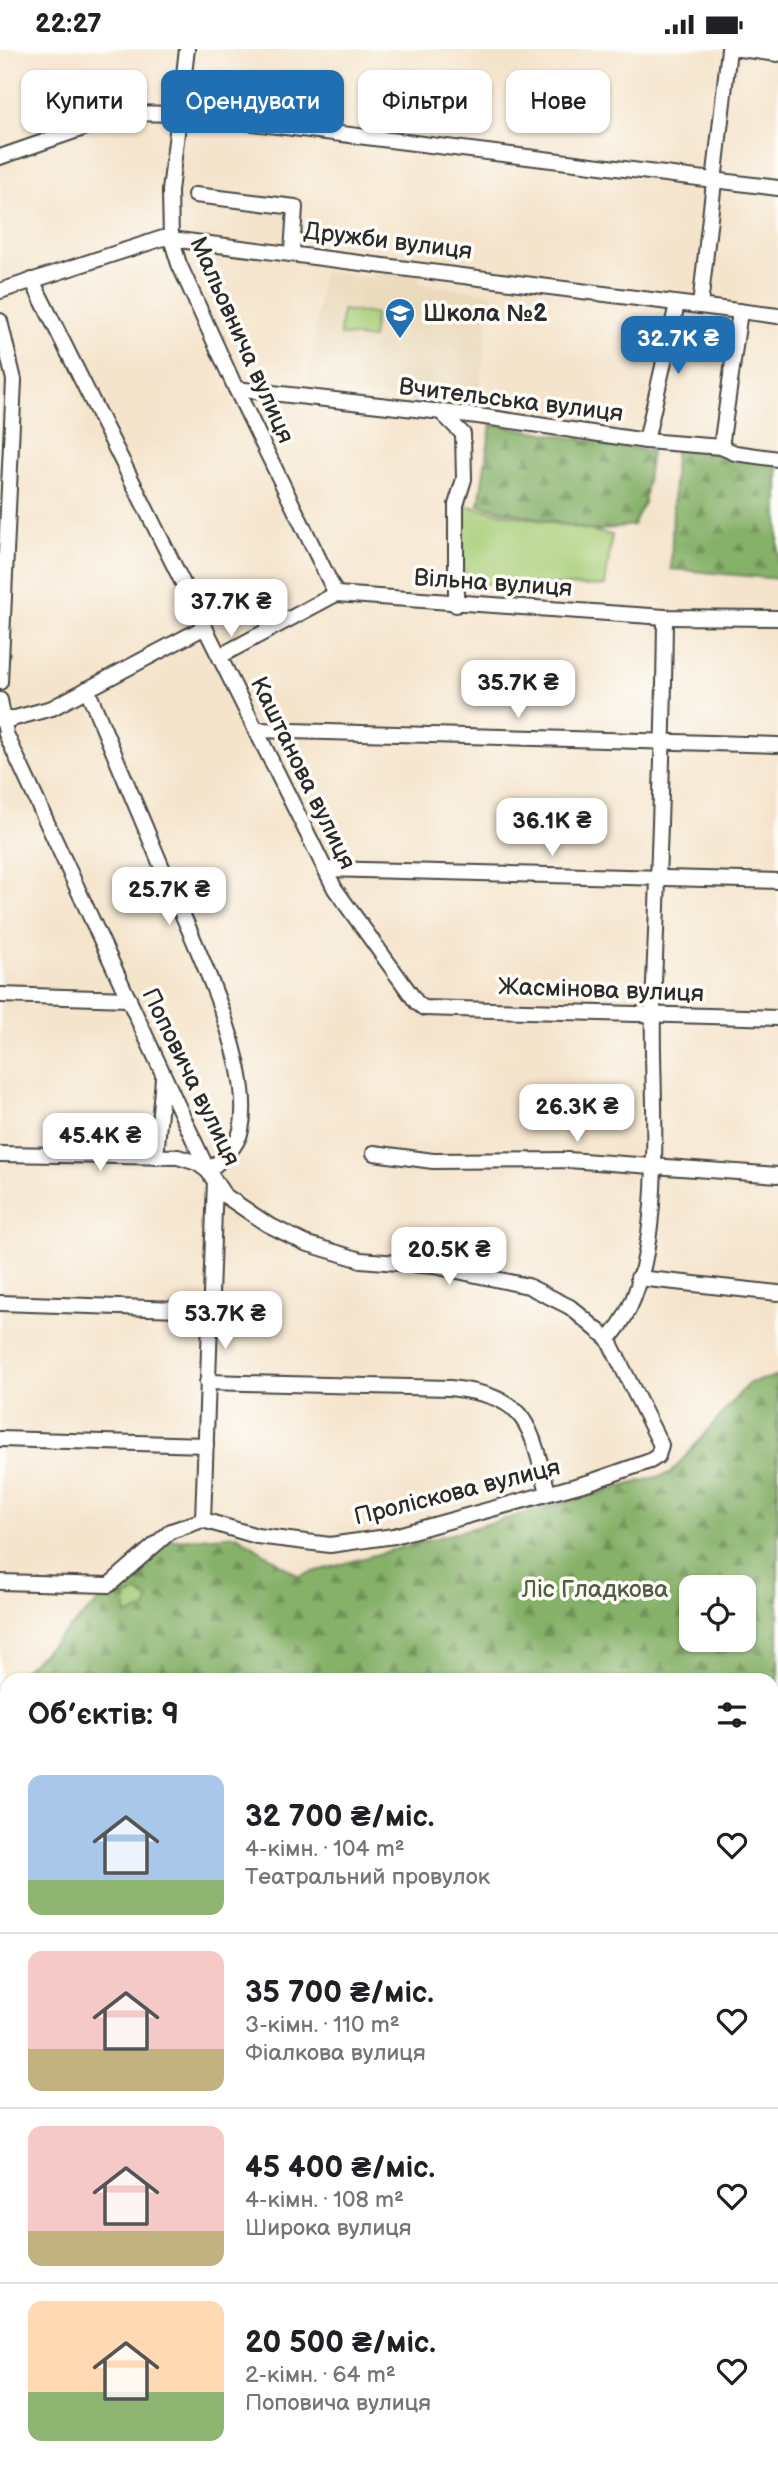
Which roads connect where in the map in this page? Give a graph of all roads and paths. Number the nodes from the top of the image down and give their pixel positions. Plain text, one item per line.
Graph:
1 (187, 49) edge
2 (729, 49) edge
3 (739, 49) edge
4 (778, 54) edge
5 (185, 70) edge
6 (161, 114) edge
7 (178, 133) edge
8 (334, 133) edge
9 (0, 157) edge
10 (714, 180) junction
11 (778, 188) edge
12 (195, 195) dead end
13 (171, 238) junction
14 (292, 252) junction
15 (32, 280) junction
16 (0, 291) edge
17 (677, 304) junction
18 (700, 306) junction
19 (740, 311) junction
20 (778, 316) edge
21 (0, 321) edge
22 (236, 389) junction
23 (443, 414) junction
24 (646, 441) junction
25 (721, 447) junction
26 (778, 459) edge
27 (336, 594) junction
28 (456, 605) junction
29 (665, 617) junction
30 (778, 618) edge
31 (205, 627) junction
32 (220, 656) junction
33 (0, 683) edge
34 (87, 689) junction
35 (0, 699) edge
36 (2, 721) edge
37 (257, 730) junction
38 (664, 741) junction
39 (778, 745) edge
40 (325, 869) junction
41 (659, 879) junction
42 (778, 881) edge
43 (0, 995) edge
44 (129, 999) junction
45 (424, 1007) joint
46 (653, 1013) junction
47 (778, 1018) edge
48 (164, 1075) junction
49 (373, 1153) dead end
50 (0, 1154) edge
51 (156, 1157) junction
52 (656, 1168) junction
53 (778, 1175) edge
54 (212, 1176) junction
55 (638, 1278) junction
56 (778, 1293) edge
57 (0, 1303) edge
58 (209, 1310) junction
59 (608, 1339) junction
60 (207, 1382) junction
61 (0, 1439) edge
62 (206, 1445) junction
63 (661, 1445) joint
64 (548, 1492) junction
65 (203, 1520) junction
66 (0, 1582) edge

1 - 5 street, Мальовнича вулиця
2 - 10 street
3 - 4 street
6 - 9 street
7 - 13 street, Мальовнича вулиця
8 - 10 street
10 - 11 street
10 - 18 street
12 - 14 street
13 - 14 street, Дружби вулиця
13 - 15 street, Дружби вулиця
13 - 22 street, Мальовнича вулиця
14 - 17 street, Дружби вулиця
15 - 16 street, Дружби вулиця
15 - 31 street, Каштанова вулиця
17 - 18 street, Дружби вулиця
17 - 24 street
18 - 19 street, Дружби вулиця
19 - 20 street, Дружби вулиця
19 - 25 street
21 - 33 street
22 - 23 street, Вчительська вулиця
22 - 27 street, Мальовнича вулиця
23 - 24 street, Вчительська вулиця
23 - 28 street
24 - 25 street, Вчительська вулиця
25 - 26 street, Вчительська вулиця
27 - 28 street, Вільна вулиця
27 - 32 street
28 - 29 street, Вільна вулиця
29 - 30 street, Вільна вулиця
29 - 38 street
31 - 32 street, Каштанова вулиця
31 - 34 street
32 - 37 street, Каштанова вулиця
34 - 36 street
34 - 54 street
35 - 36 street, Поповича вулиця
36 - 44 street, Поповича вулиця
37 - 38 street
37 - 40 street, Каштанова вулиця
38 - 39 street
38 - 41 street
40 - 41 street
40 - 45 street, Каштанова вулиця
41 - 42 street
41 - 46 street
43 - 44 street
44 - 48 street, Поповича вулиця
45 - 46 street, Жасмінова вулиця
46 - 47 street, Жасмінова вулиця
46 - 52 street
48 - 51 street
48 - 54 street, Поповича вулиця
49 - 52 street
50 - 51 street
51 - 54 street
52 - 53 street
52 - 55 street
54 - 58 street
54 - 59 street, Поповича вулиця
55 - 56 street
55 - 59 street
57 - 58 street
58 - 60 street
59 - 63 street, Поповича вулиця
60 - 62 street
60 - 64 street
61 - 62 street
62 - 65 street
63 - 64 street, Проліскова вулиця
64 - 65 street, Проліскова вулиця
65 - 66 street

